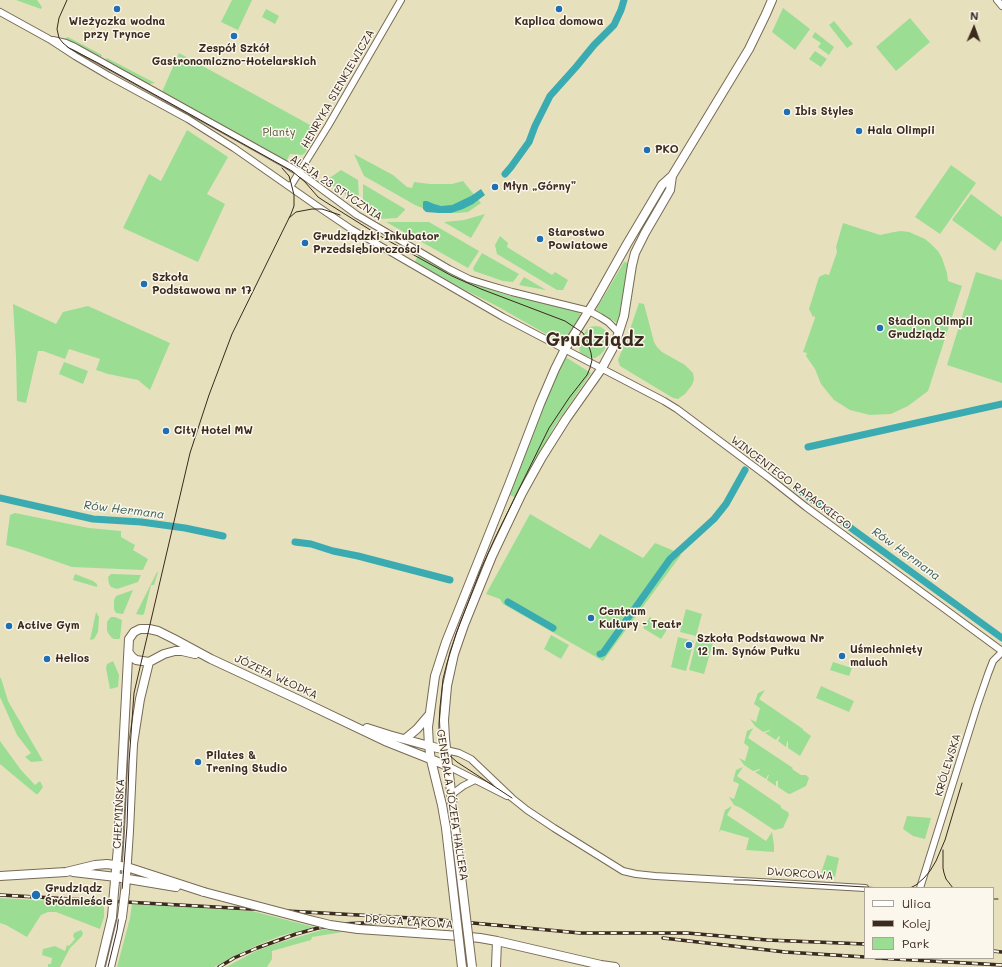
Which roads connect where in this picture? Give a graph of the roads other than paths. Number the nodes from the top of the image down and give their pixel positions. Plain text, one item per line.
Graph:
1 (401, 0) edge
2 (772, 0) edge
3 (997, 0) edge
4 (1002, 6) edge
5 (0, 12) edge
6 (49, 39) junction
7 (300, 173) junction
8 (672, 176) junction
9 (290, 187) junction
10 (589, 311) junction
11 (619, 333) junction
12 (565, 349) junction
13 (602, 368) junction
14 (154, 630) joint
15 (1002, 651) edge
16 (128, 653) junction
17 (211, 659) junction
18 (149, 662) junction
19 (430, 715) junction
20 (333, 716) junction
21 (405, 739) junction
22 (429, 746) junction
23 (446, 750) junction
24 (431, 760) junction
25 (448, 766) junction
26 (475, 780) junction
27 (451, 796) junction
28 (512, 798) junction
29 (118, 847) junction
30 (95, 865) junction
31 (117, 865) junction
32 (127, 867) junction
33 (66, 872) junction
34 (0, 876) edge
35 (116, 877) junction
36 (126, 878) junction
37 (920, 887) edge
38 (864, 888) edge
39 (204, 892) junction
40 (498, 941) junction
41 (100, 967) edge
42 (110, 967) edge
43 (462, 967) edge
44 (472, 967) edge
45 (496, 967) edge
46 (615, 967) edge

1 - 7 street, HENRYKA SIENKIEWICZA
2 - 8 main road
3 - 4 street
5 - 6 street, ALEJA 23 STYCZNIA
6 - 7 street, ALEJA 23 STYCZNIA
6 - 9 street, ALEJA 23 STYCZNIA
7 - 9 street, HENRYKA SIENKIEWICZA
7 - 10 street, ALEJA 23 STYCZNIA
8 - 10 main road, GENERAŁA JÓZEFA HALLERA
8 - 11 main road, GENERAŁA JÓZEFA HALLERA
9 - 12 street, ALEJA 23 STYCZNIA
10 - 11 street, ALEJA 23 STYCZNIA
10 - 12 main road, GENERAŁA JÓZEFA HALLERA
11 - 13 main road, GENERAŁA JÓZEFA HALLERA
12 - 13 street, ALEJA 23 STYCZNIA
12 - 19 main road, GENERAŁA JÓZEFA HALLERA
13 - 15 street, WINCENTEGO RAPACKIEGO
13 - 23 main road, GENERAŁA JÓZEFA HALLERA
14 - 16 main road, CHEŁMIŃSKA
14 - 17 main road, JÓZEFA WŁODKA
15 - 37 street, KRÓLEWSKA
16 - 18 main road
16 - 29 main road, CHEŁMIŃSKA
17 - 18 main road, JÓZEFA WŁODKA
17 - 20 main road, JÓZEFA WŁODKA
18 - 32 main road, CHEŁMIŃSKA
19 - 21 main road
19 - 22 main road, GENERAŁA JÓZEFA HALLERA
20 - 21 main road, JÓZEFA WŁODKA
20 - 24 main road, JÓZEFA WŁODKA
21 - 22 main road, JÓZEFA WŁODKA
22 - 23 main road, JÓZEFA WŁODKA
22 - 24 main road, GENERAŁA JÓZEFA HALLERA
23 - 25 main road, GENERAŁA JÓZEFA HALLERA
23 - 28 street
24 - 25 main road, JÓZEFA WŁODKA
24 - 43 main road, GENERAŁA JÓZEFA HALLERA, bridge
25 - 26 street
25 - 27 main road, GENERAŁA JÓZEFA HALLERA
26 - 27 street
26 - 28 street
27 - 44 main road, GENERAŁA JÓZEFA HALLERA, bridge
28 - 38 street, DWORCOWA
29 - 30 main road, CHEŁMIŃSKA
29 - 31 main road, CHEŁMIŃSKA
30 - 31 main road, DROGA ŁĄKOWA
30 - 33 main road
31 - 32 main road, DROGA ŁĄKOWA
31 - 35 main road, CHEŁMIŃSKA
32 - 36 main road, CHEŁMIŃSKA
32 - 39 main road, DROGA ŁĄKOWA
33 - 34 main road
33 - 35 main road, DROGA ŁĄKOWA
35 - 36 main road, DROGA ŁĄKOWA
35 - 41 main road, CHEŁMIŃSKA, bridge
36 - 39 main road, DROGA ŁĄKOWA
36 - 42 main road, CHEŁMIŃSKA, bridge
39 - 40 main road, DROGA ŁĄKOWA, bridge
40 - 45 main road
40 - 46 main road, DROGA ŁĄKOWA

